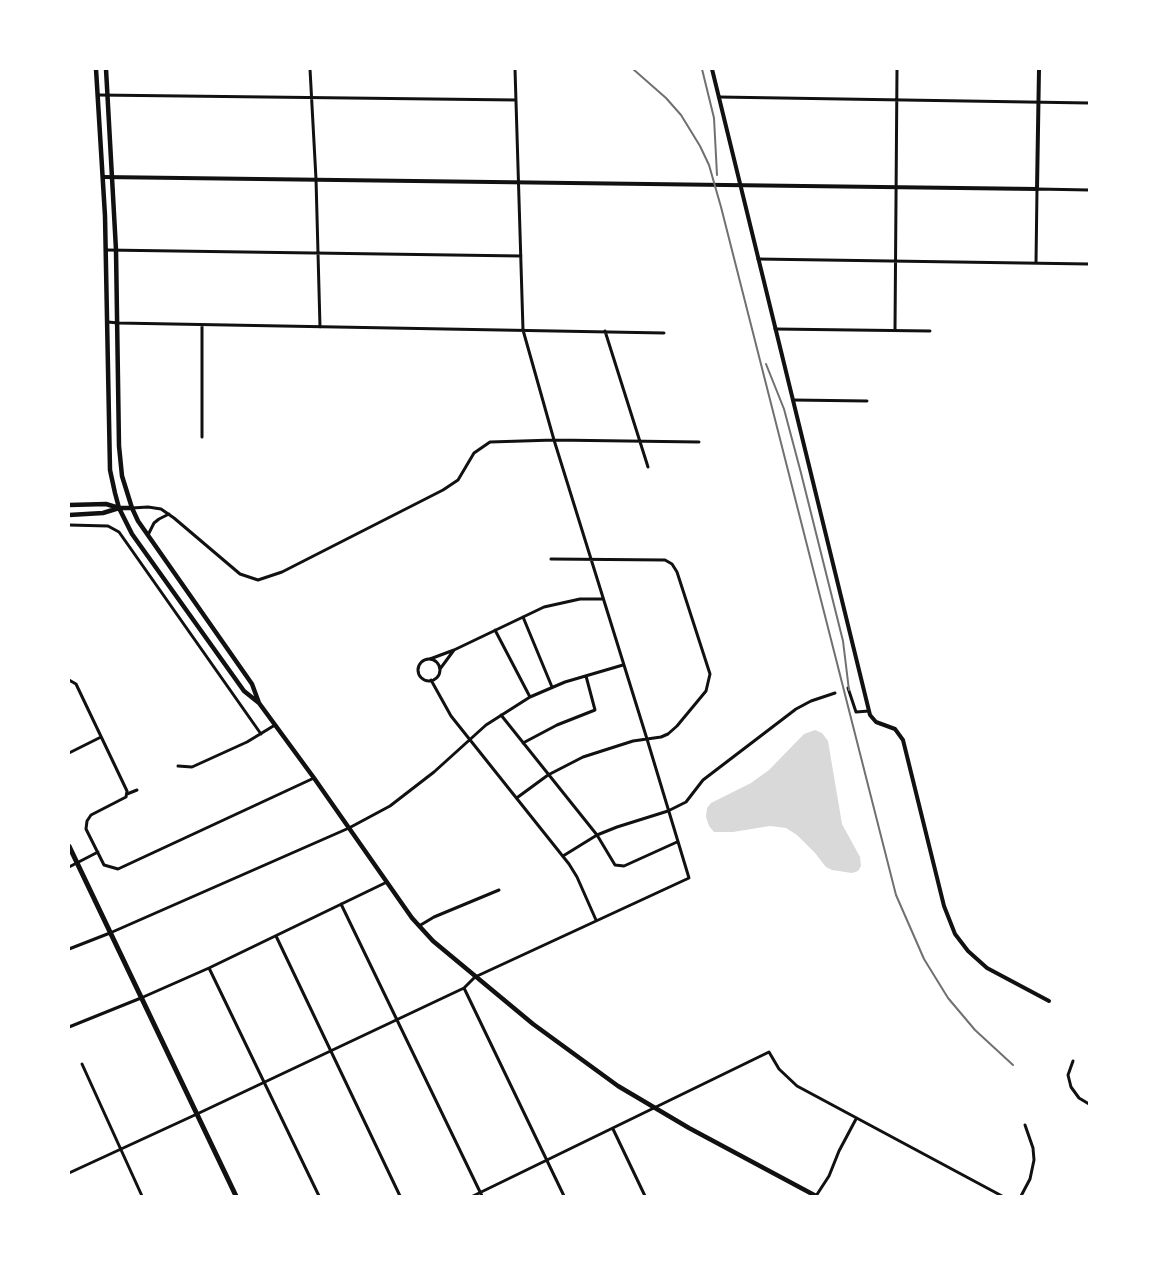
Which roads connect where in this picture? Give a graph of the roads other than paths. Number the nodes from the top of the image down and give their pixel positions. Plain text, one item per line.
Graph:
1 (96, 69) edge
2 (106, 69) edge
3 (310, 69) edge
4 (515, 69) edge
5 (712, 69) edge
6 (897, 69) edge
7 (1039, 69) edge
8 (98, 96) junction
9 (108, 96) junction
10 (719, 97) junction
11 (311, 98) junction
12 (516, 100) junction
13 (897, 100) junction
14 (1038, 102) junction
15 (1089, 103) edge
16 (103, 177) junction
17 (113, 178) junction
18 (316, 179) junction
19 (518, 182) junction
20 (740, 185) junction
21 (896, 188) junction
22 (1037, 189) junction
23 (1089, 190) edge
24 (106, 250) junction
25 (116, 250) junction
26 (318, 254) junction
27 (521, 256) junction
28 (758, 259) junction
29 (895, 261) junction
30 (1036, 263) junction
31 (1089, 264) edge
32 (108, 322) junction
33 (118, 323) junction
34 (202, 325) junction
35 (320, 327) junction
36 (775, 329) junction
37 (523, 330) junction
38 (895, 330) junction
39 (605, 331) junction
40 (930, 331) dead end
41 (664, 333) dead end
42 (792, 400) junction
43 (866, 401) dead end
44 (202, 437) dead end
45 (554, 440) junction
46 (640, 442) junction
47 (699, 442) dead end
48 (648, 467) dead end
49 (69, 505) edge
50 (119, 508) junction
51 (132, 508) junction
52 (169, 514) junction
53 (69, 515) edge
54 (69, 526) edge
55 (148, 535) junction
56 (551, 559) dead end
57 (591, 559) junction
58 (603, 599) junction
59 (522, 617) junction
60 (495, 630) junction
61 (454, 650) junction
62 (430, 659) junction
63 (624, 664) junction
64 (440, 669) junction
65 (586, 676) junction
66 (69, 680) edge
67 (431, 680) junction
68 (552, 687) junction
69 (848, 688) dead end
70 (835, 693) dead end
71 (530, 697) junction
72 (259, 703) junction
73 (869, 711) junction
74 (501, 715) junction
75 (275, 725) junction
76 (261, 734) junction
77 (101, 737) junction
78 (647, 738) junction
79 (470, 739) junction
80 (523, 743) junction
81 (69, 753) edge
82 (178, 766) dead end
83 (548, 775) junction
84 (314, 778) junction
85 (136, 790) dead end
86 (127, 794) junction
87 (518, 797) junction
88 (668, 811) junction
89 (349, 828) junction
90 (598, 835) junction
91 (677, 842) junction
92 (69, 846) edge
93 (98, 852) junction
94 (564, 856) junction
95 (77, 863) junction
96 (69, 867) edge
97 (387, 882) junction
98 (499, 890) dead end
99 (341, 904) junction
100 (596, 920) junction
101 (419, 926) junction
102 (110, 933) junction
103 (276, 936) junction
104 (69, 949) edge
105 (208, 968) junction
106 (475, 977) junction
107 (464, 988) junction
108 (141, 998) junction
109 (1049, 1001) dead end
110 (396, 1019) junction
111 (69, 1026) edge
112 (330, 1050) junction
113 (1073, 1061) dead end
114 (82, 1064) dead end
115 (264, 1082) junction
116 (1089, 1104) edge
117 (653, 1107) junction
118 (197, 1114) junction
119 (856, 1119) junction
120 (1025, 1125) dead end
121 (613, 1128) junction
122 (120, 1150) junction
123 (547, 1161) junction
124 (69, 1173) edge
125 (481, 1194) edge
126 (142, 1196) edge
127 (236, 1196) edge
128 (319, 1196) edge
129 (400, 1196) edge
130 (473, 1196) edge
131 (564, 1196) edge
132 (645, 1196) edge
133 (816, 1196) edge
134 (1002, 1196) edge
135 (1021, 1196) edge

1 - 8 main road
2 - 9 main road
3 - 11 street
4 - 12 street
5 - 10 street
6 - 13 street
7 - 14 street
8 - 9 street
8 - 16 main road
9 - 11 street
9 - 17 main road
10 - 13 street
10 - 20 street
11 - 12 street
11 - 18 street
12 - 19 street
13 - 14 street
13 - 21 street
14 - 15 street
14 - 22 street
16 - 17 street
16 - 24 main road
17 - 18 street
17 - 25 main road
18 - 19 street
18 - 26 street
19 - 20 street
19 - 27 street
20 - 21 street
20 - 28 street
21 - 22 street
21 - 29 street
22 - 23 street
22 - 30 street
24 - 25 street
24 - 32 main road
25 - 26 street
25 - 33 main road
26 - 27 street
26 - 35 street
27 - 37 street
28 - 29 street
28 - 36 street
29 - 30 street
29 - 38 street
30 - 31 street
32 - 33 street
32 - 50 main road
33 - 34 street
33 - 51 main road
34 - 35 street
34 - 44 street
35 - 37 street
36 - 38 street
36 - 42 street
37 - 39 street
37 - 45 street
38 - 40 street
39 - 41 street
39 - 46 street
42 - 43 street
42 - 73 street
45 - 46 street
45 - 52 street
45 - 57 street
46 - 47 street
46 - 48 street
49 - 50 main road
50 - 51 main road
50 - 53 main road
50 - 72 main road
51 - 52 street
51 - 55 main road
52 - 55 street
54 - 76 street
55 - 72 main road
56 - 57 street
57 - 58 street
57 - 78 street
58 - 59 street
58 - 63 street
59 - 60 street
59 - 68 street
60 - 61 street
60 - 71 street
61 - 62 street
61 - 64 street
62 - 64 street
62 - 67 street
63 - 65 street
63 - 78 street
64 - 67 street
65 - 68 street
65 - 80 street
66 - 77 street
67 - 79 street
68 - 71 street
69 - 73 street
70 - 88 street
71 - 74 street
72 - 75 main road
73 - 109 street
74 - 79 street
74 - 80 street
75 - 76 street
75 - 84 main road
76 - 82 street
77 - 81 street
77 - 86 street
78 - 83 street
78 - 88 street
79 - 87 street
79 - 89 street
80 - 83 street
83 - 87 street
83 - 90 street
84 - 89 main road
84 - 93 street
85 - 86 street
86 - 93 street
87 - 94 street
88 - 90 street
88 - 91 street
89 - 97 main road
89 - 102 street
90 - 91 street
90 - 94 street
91 - 100 street
92 - 95 main road
93 - 95 street
94 - 100 street
95 - 96 street
95 - 102 main road
97 - 99 street
97 - 101 main road
98 - 101 street
99 - 103 street
99 - 110 street
100 - 106 street
101 - 106 main road
102 - 104 street
102 - 108 main road
103 - 105 street
103 - 112 street
105 - 108 street
105 - 115 street
106 - 107 street
106 - 117 main road
107 - 110 street
107 - 123 street
108 - 111 street
108 - 118 main road
110 - 112 street
110 - 125 street
112 - 115 street
112 - 129 street
113 - 116 street
114 - 122 street
115 - 118 street
115 - 128 street
117 - 119 street
117 - 121 street
117 - 133 main road
118 - 122 street
118 - 127 main road
119 - 133 street
119 - 134 street
120 - 135 street
121 - 123 street
121 - 132 street
122 - 124 street
122 - 126 street
123 - 125 street
123 - 131 street
125 - 130 street

